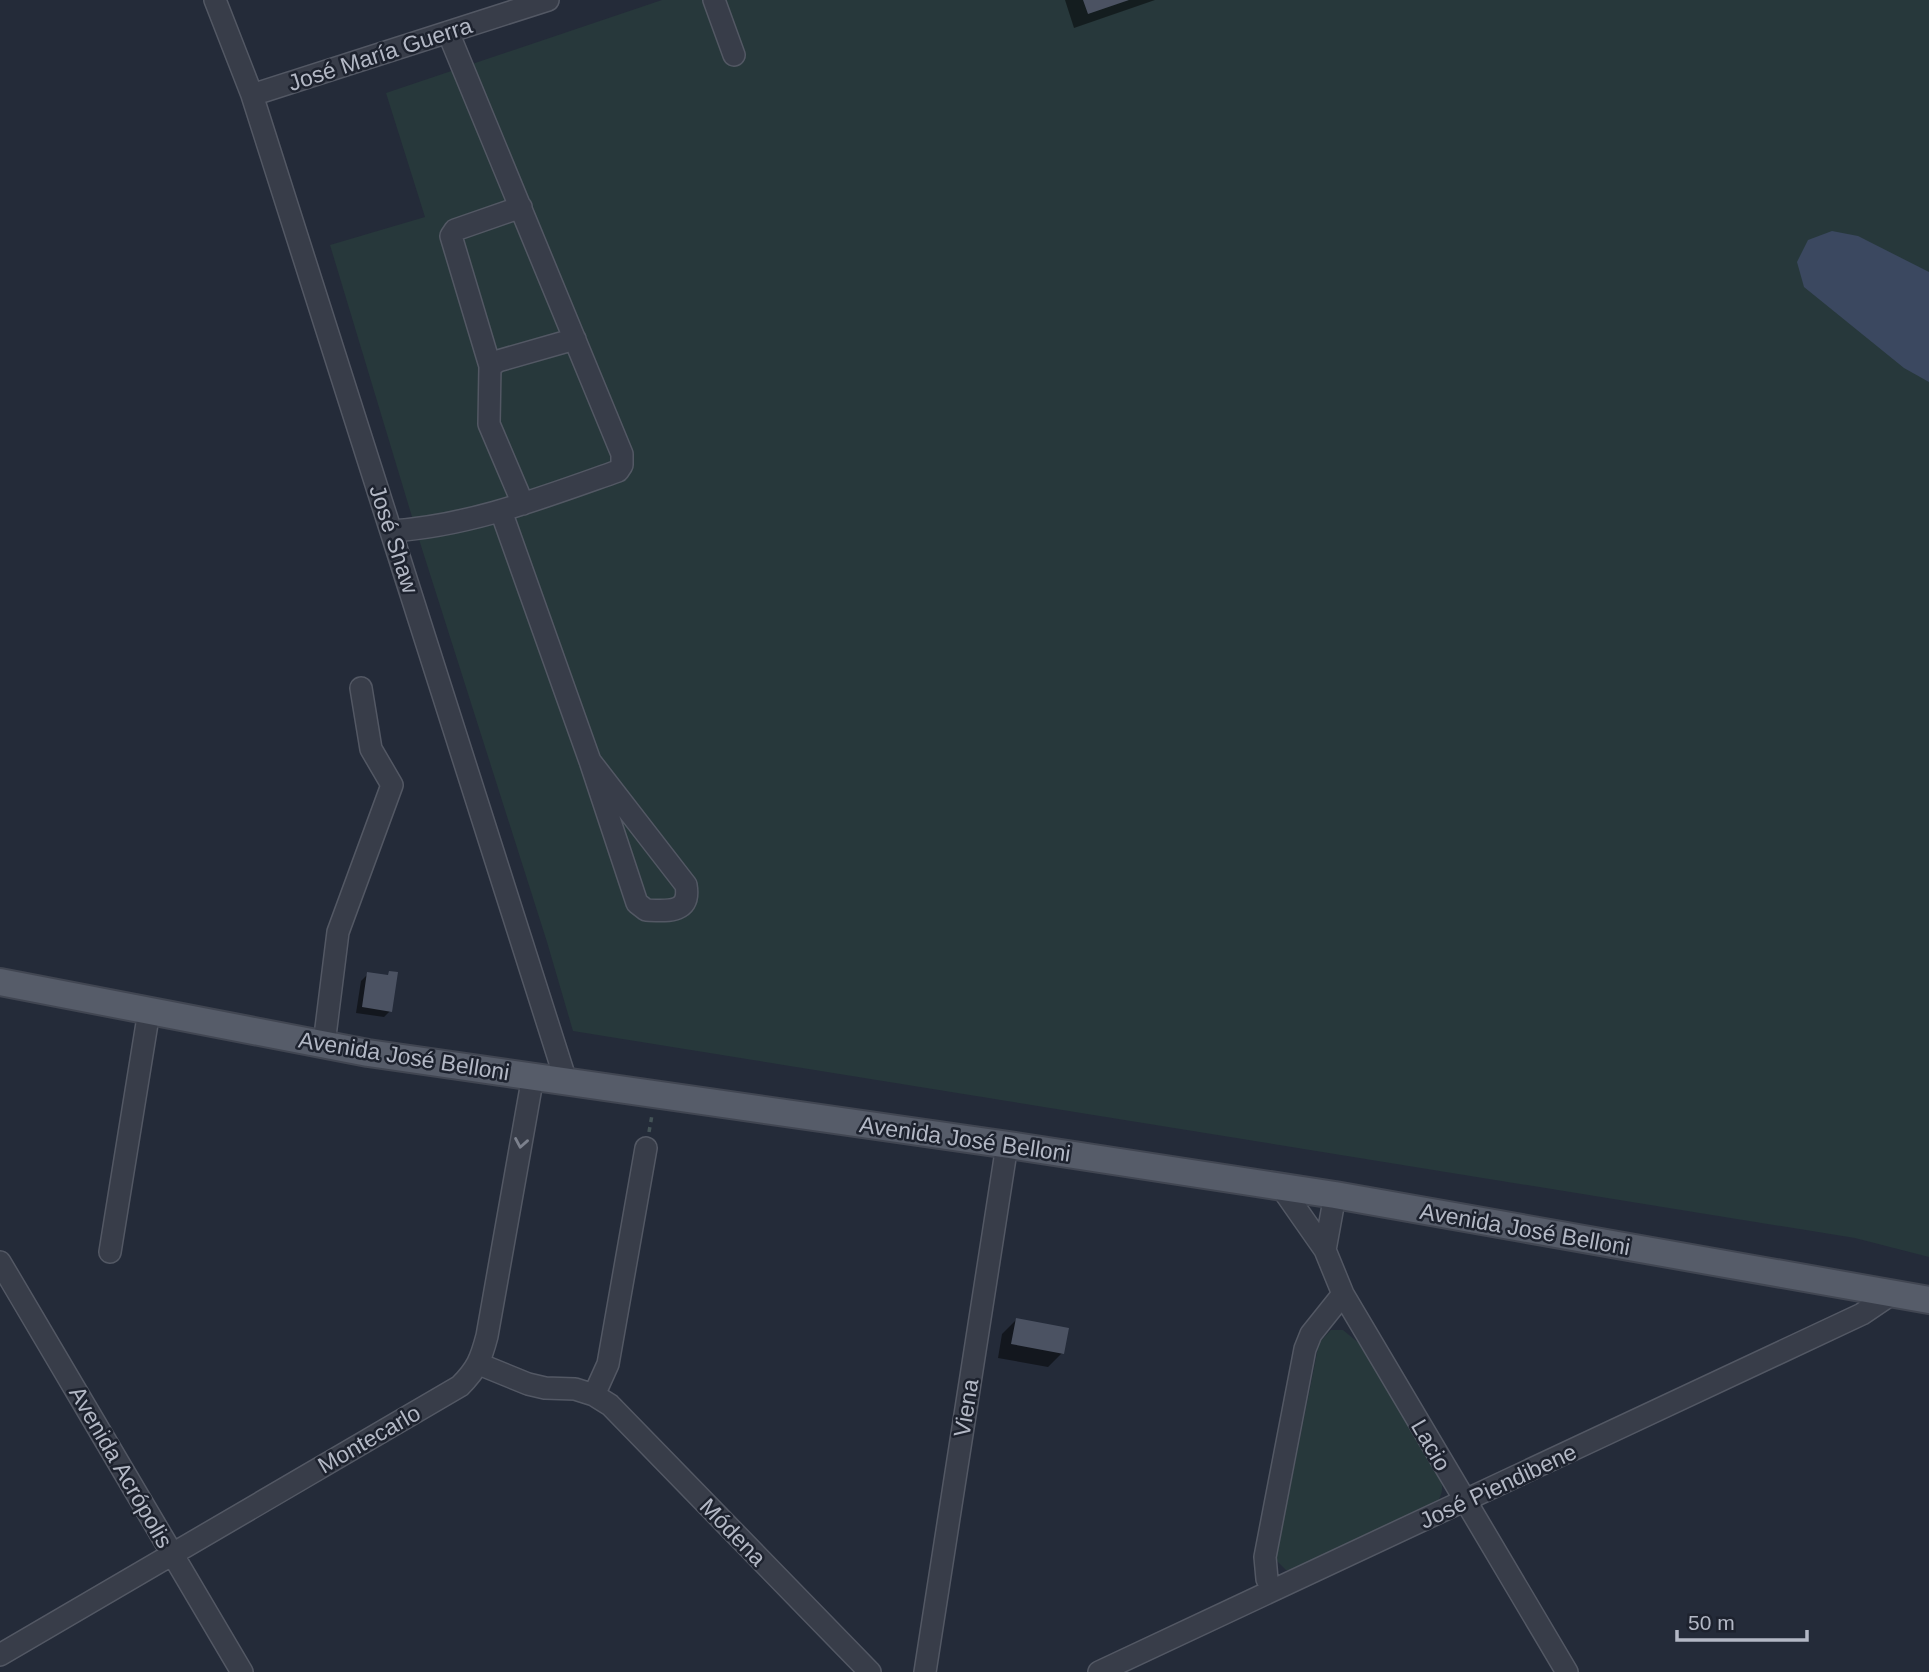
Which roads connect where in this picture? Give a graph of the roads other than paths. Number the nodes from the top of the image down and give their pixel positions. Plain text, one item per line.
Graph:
1 (215, 0) edge
2 (548, 0) edge
3 (714, 0) edge
4 (504, 7) edge
5 (448, 32) junction
6 (734, 55) dead end
7 (252, 95) junction
8 (521, 207) junction
9 (575, 339) junction
10 (490, 366) junction
11 (523, 504) junction
12 (500, 511) junction
13 (391, 531) junction
14 (361, 688) dead end
15 (590, 761) junction
16 (0, 982) edge
17 (149, 1010) junction
18 (324, 1044) junction
19 (533, 1076) junction
20 (566, 1081) junction
21 (1007, 1145) junction
22 (646, 1147) road end
23 (1281, 1187) junction
24 (1335, 1195) junction
25 (1325, 1250) junction
26 (110, 1252) dead end
27 (0, 1262) edge
28 (1893, 1293) junction
29 (1343, 1294) junction
30 (1929, 1300) edge
31 (479, 1364) junction
32 (594, 1395) junction
33 (1465, 1502) junction
34 (172, 1554) junction
35 (1272, 1590) junction
36 (0, 1655) edge
37 (242, 1672) edge
38 (870, 1672) edge
39 (925, 1672) edge
40 (1099, 1672) edge
41 (1567, 1672) edge

1 - 7 street, José Shaw
2 - 4 street, José María Guerra
3 - 6 street
4 - 5 street, José María Guerra
5 - 7 street, José María Guerra
5 - 8 street
7 - 13 street, José Shaw
8 - 9 street
8 - 10 street
9 - 10 street
9 - 11 street
10 - 11 street
11 - 12 street
12 - 13 street
12 - 15 street
13 - 20 street, José Shaw
14 - 18 street
15 - 15 street
16 - 17 main road, Avenida José Belloni
17 - 18 main road, Avenida José Belloni
17 - 26 street
18 - 19 main road, Avenida José Belloni
19 - 20 main road, Avenida José Belloni
19 -> 31 street, Montecarlo
20 - 21 main road, Avenida José Belloni
21 - 23 main road, Avenida José Belloni
21 - 39 street, Viena
22 - 32 street
23 - 24 main road, Avenida José Belloni
23 - 25 street, Lacio
24 - 25 street
24 - 28 main road, Avenida José Belloni
25 - 29 street, Lacio
27 - 34 street, Avenida Acrópolis
28 - 30 main road, Avenida José Belloni
28 - 33 street, José Piendibene
29 - 33 street, Lacio
29 - 35 street
31 - 32 street, Módena
31 - 34 street, Montecarlo
32 - 38 street, Módena
33 - 35 street, José Piendibene
33 - 41 street, Lacio
34 - 36 street, Montecarlo
34 - 37 street, Avenida Acrópolis
35 - 40 street, José Piendibene

